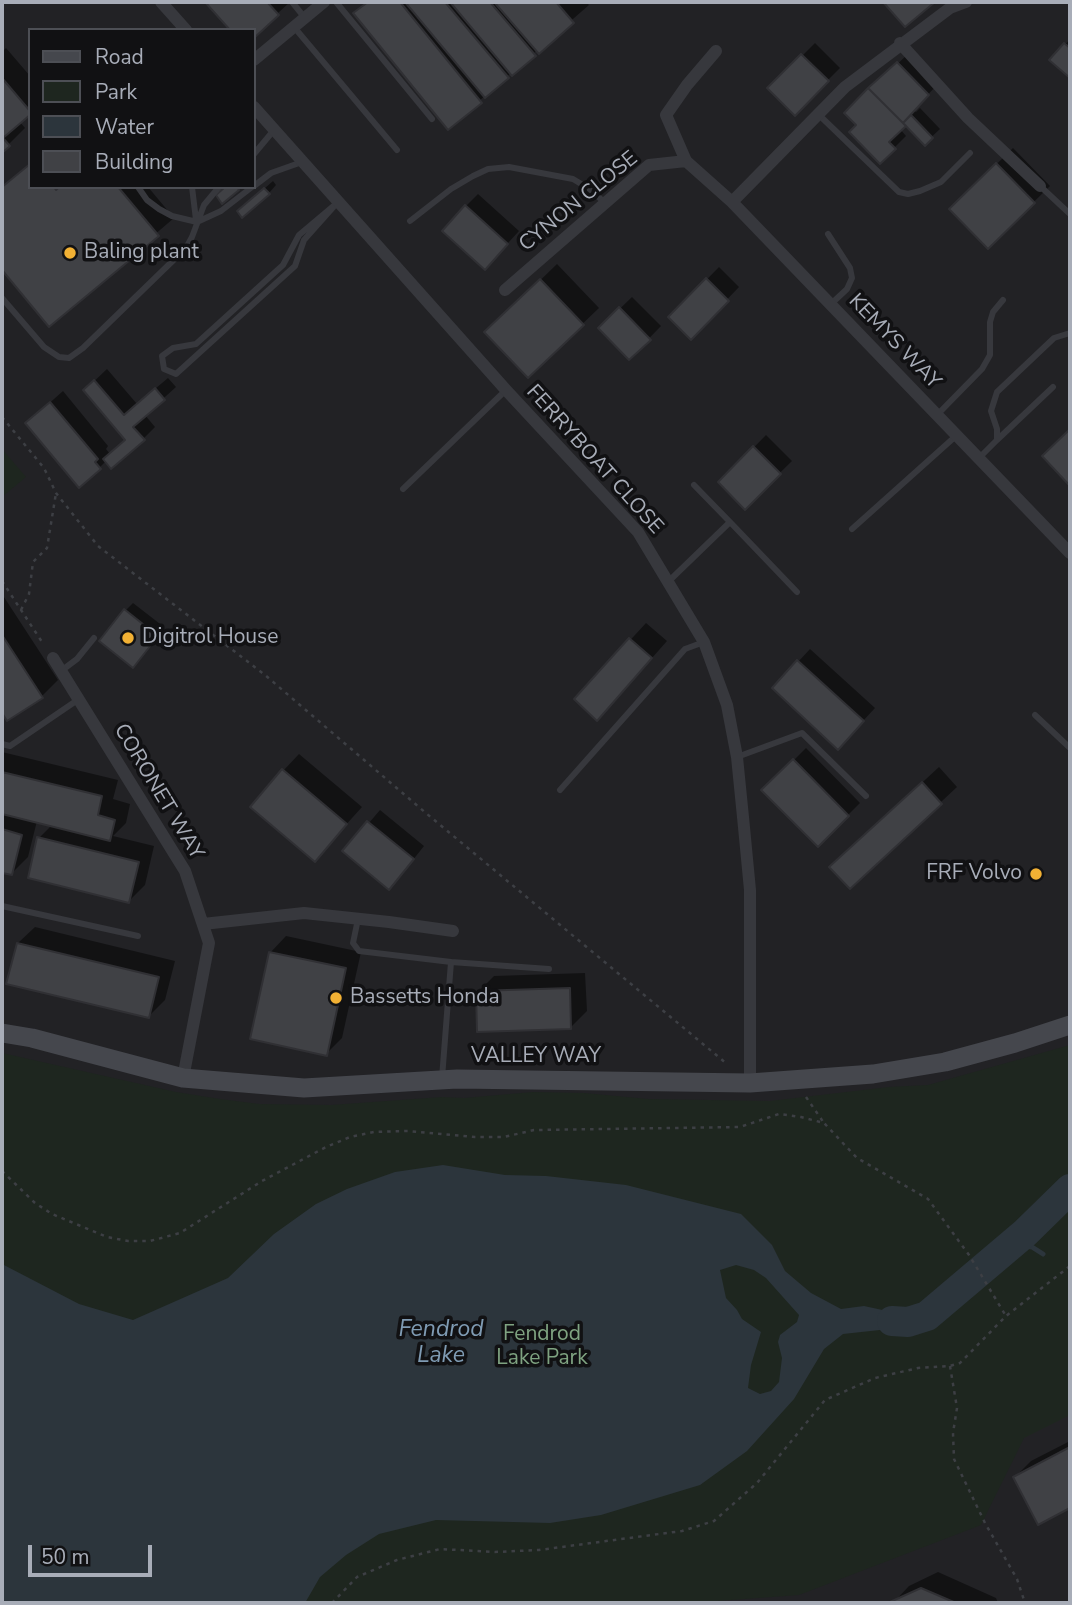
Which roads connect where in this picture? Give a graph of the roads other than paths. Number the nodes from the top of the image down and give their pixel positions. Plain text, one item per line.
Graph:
1 (161, 2) edge
2 (292, 2) edge
3 (324, 2) edge
4 (337, 2) edge
5 (966, 2) edge
6 (305, 18) junction
7 (294, 27) junction
8 (184, 28) edge
9 (900, 43) junction
10 (716, 51) dead end
11 (256, 58) edge
12 (256, 109) edge
13 (818, 114) junction
14 (432, 120) dead end
15 (274, 130) junction
16 (397, 150) dead end
17 (256, 152) edge
18 (970, 153) dead end
19 (302, 162) junction
20 (686, 162) junction
21 (256, 185) edge
22 (1040, 186) joint
23 (140, 189) edge
24 (192, 189) edge
25 (217, 189) edge
26 (250, 189) edge
27 (732, 202) junction
28 (337, 203) junction
29 (605, 203) junction
30 (1070, 214) edge
31 (411, 221) dead end
32 (197, 222) junction
33 (828, 234) dead end
34 (505, 290) dead end
35 (2, 298) edge
36 (1003, 300) dead end
37 (831, 304) junction
38 (1070, 332) edge
39 (1053, 387) dead end
40 (506, 390) junction
41 (937, 415) junction
42 (957, 435) junction
43 (998, 440) junction
44 (979, 458) junction
45 (694, 485) dead end
46 (403, 489) dead end
47 (730, 522) junction
48 (852, 529) dead end
49 (1070, 552) edge
50 (669, 581) junction
51 (797, 592) dead end
52 (94, 638) dead end
53 (704, 642) junction
54 (52, 658) road end
55 (61, 671) junction
56 (79, 699) junction
57 (1035, 715) dead end
58 (2, 744) edge
59 (1070, 748) edge
60 (737, 757) junction
61 (560, 790) dead end
62 (866, 796) dead end
63 (2, 907) edge
64 (358, 919) junction
65 (203, 923) junction
66 (453, 932) dead end
67 (138, 936) dead end
68 (451, 962) junction
69 (549, 969) dead end
70 (1070, 1025) edge
71 (2, 1033) edge
72 (183, 1078) junction
73 (442, 1080) junction
74 (750, 1083) junction

1 - 8 street
2 - 6 lane
3 - 6 street
4 - 14 lane
5 - 9 street
6 - 7 street
7 - 11 street
7 - 16 lane
9 - 13 street
9 - 22 street
10 - 20 street
12 - 15 street, FERRYBOAT CLOSE
13 - 18 lane
13 - 27 street
15 - 17 lane
15 - 19 street, FERRYBOAT CLOSE
19 - 21 lane
19 - 28 street, FERRYBOAT CLOSE
20 - 27 street, KEMYS WAY
20 - 29 street, CYNON CLOSE
22 - 30 lane
23 - 32 lane
24 - 32 lane
25 - 32 lane
26 - 32 lane
27 - 37 street, KEMYS WAY
28 - 28 lane
28 - 40 street, FERRYBOAT CLOSE
29 - 31 lane
29 - 34 street, CYNON CLOSE
32 - 35 lane
33 - 37 lane
36 - 41 lane
37 - 41 street, KEMYS WAY
38 - 43 lane
39 - 43 lane
40 - 46 lane
40 - 50 street, FERRYBOAT CLOSE
41 - 42 street, KEMYS WAY
42 - 44 street, KEMYS WAY
42 - 48 lane
43 - 44 lane
44 - 49 street, KEMYS WAY
45 - 47 lane
47 - 50 lane
47 - 51 lane
50 - 53 street, FERRYBOAT CLOSE
52 - 55 lane
53 - 60 street, FERRYBOAT CLOSE
53 - 61 lane
54 - 55 street, CORONET WAY
55 - 56 street, CORONET WAY
56 - 58 lane
56 - 65 street, CORONET WAY
57 - 59 lane
60 - 62 lane
60 - 74 street, FERRYBOAT CLOSE
63 - 67 lane
64 - 65 street
64 - 66 street
64 - 68 lane
65 - 72 street, CORONET WAY
68 - 69 lane
68 - 73 lane
70 - 74 street, VALLEY WAY
71 - 72 street, VALLEY WAY
72 - 73 street, VALLEY WAY
73 - 74 street, VALLEY WAY

